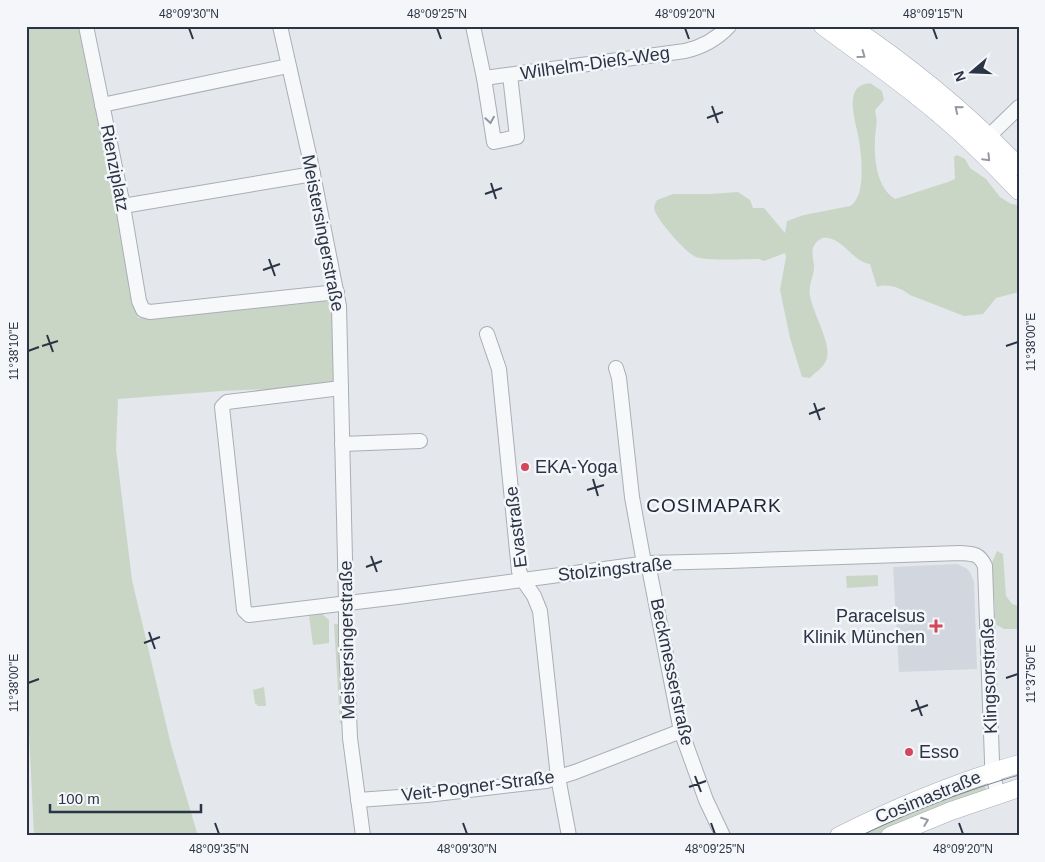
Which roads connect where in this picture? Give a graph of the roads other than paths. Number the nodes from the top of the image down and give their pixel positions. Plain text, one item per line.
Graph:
1 (86, 26) edge
2 (280, 26) edge
3 (473, 26) edge
4 (729, 26) edge
5 (823, 26) edge
6 (850, 26) edge
7 (288, 66) junction
8 (510, 75) junction
9 (484, 78) junction
10 (102, 105) junction
11 (1019, 107) edge
12 (989, 136) junction
13 (1019, 166) edge
14 (313, 174) junction
15 (1019, 191) edge
16 (123, 206) junction
17 (337, 292) junction
18 (487, 334) dead end
19 (616, 368) dead end
20 (341, 388) junction
21 (420, 441) dead end
22 (342, 444) junction
23 (982, 558) joint
24 (646, 563) junction
25 (523, 580) junction
26 (346, 602) junction
27 (681, 731) junction
28 (1019, 764) edge
29 (992, 772) junction
30 (558, 777) junction
31 (1019, 788) edge
32 (998, 794) junction
33 (358, 800) junction
34 (363, 836) edge
35 (569, 836) edge
36 (723, 836) edge
37 (839, 836) edge
38 (890, 836) edge

1 - 10 street, Rienziplatz
2 - 7 street, Meistersingerstraße
3 - 9 street
4 - 8 street, Wilhelm-Dieß-Weg
5 -> 15 main road
12 -> 6 main road
7 - 10 street
7 - 14 street, Meistersingerstraße
8 - 9 street, Wilhelm-Dieß-Weg
9 -> 8 street
10 - 16 street, Rienziplatz
11 - 12 street
12 - 13 main road
14 - 16 street
14 - 17 street, Meistersingerstraße
16 - 17 street, Rienziplatz
17 - 20 street, Meistersingerstraße
18 - 25 street, Evastraße
19 - 24 street, Beckmesserstraße
20 - 22 street, Meistersingerstraße
20 - 26 street, Stolzingstraße
21 - 22 street
22 - 26 street, Meistersingerstraße
23 - 24 street, Stolzingstraße
23 - 29 street, Klingsorstraße
24 - 25 street, Stolzingstraße
24 - 27 street, Beckmesserstraße
25 - 26 street, Stolzingstraße
25 - 30 street, Evastraße
26 - 33 street, Meistersingerstraße
27 - 30 street, Veit-Pogner-Straße
27 - 36 street, Beckmesserstraße
28 - 29 main road, Cosimastraße
29 - 32 street, Klingsorstraße
29 - 37 main road, Cosimastraße
30 - 33 street, Veit-Pogner-Straße
30 - 35 street, Evastraße
31 - 32 main road, Cosimastraße
38 -> 32 main road, Cosimastraße
33 - 34 street, Meistersingerstraße

